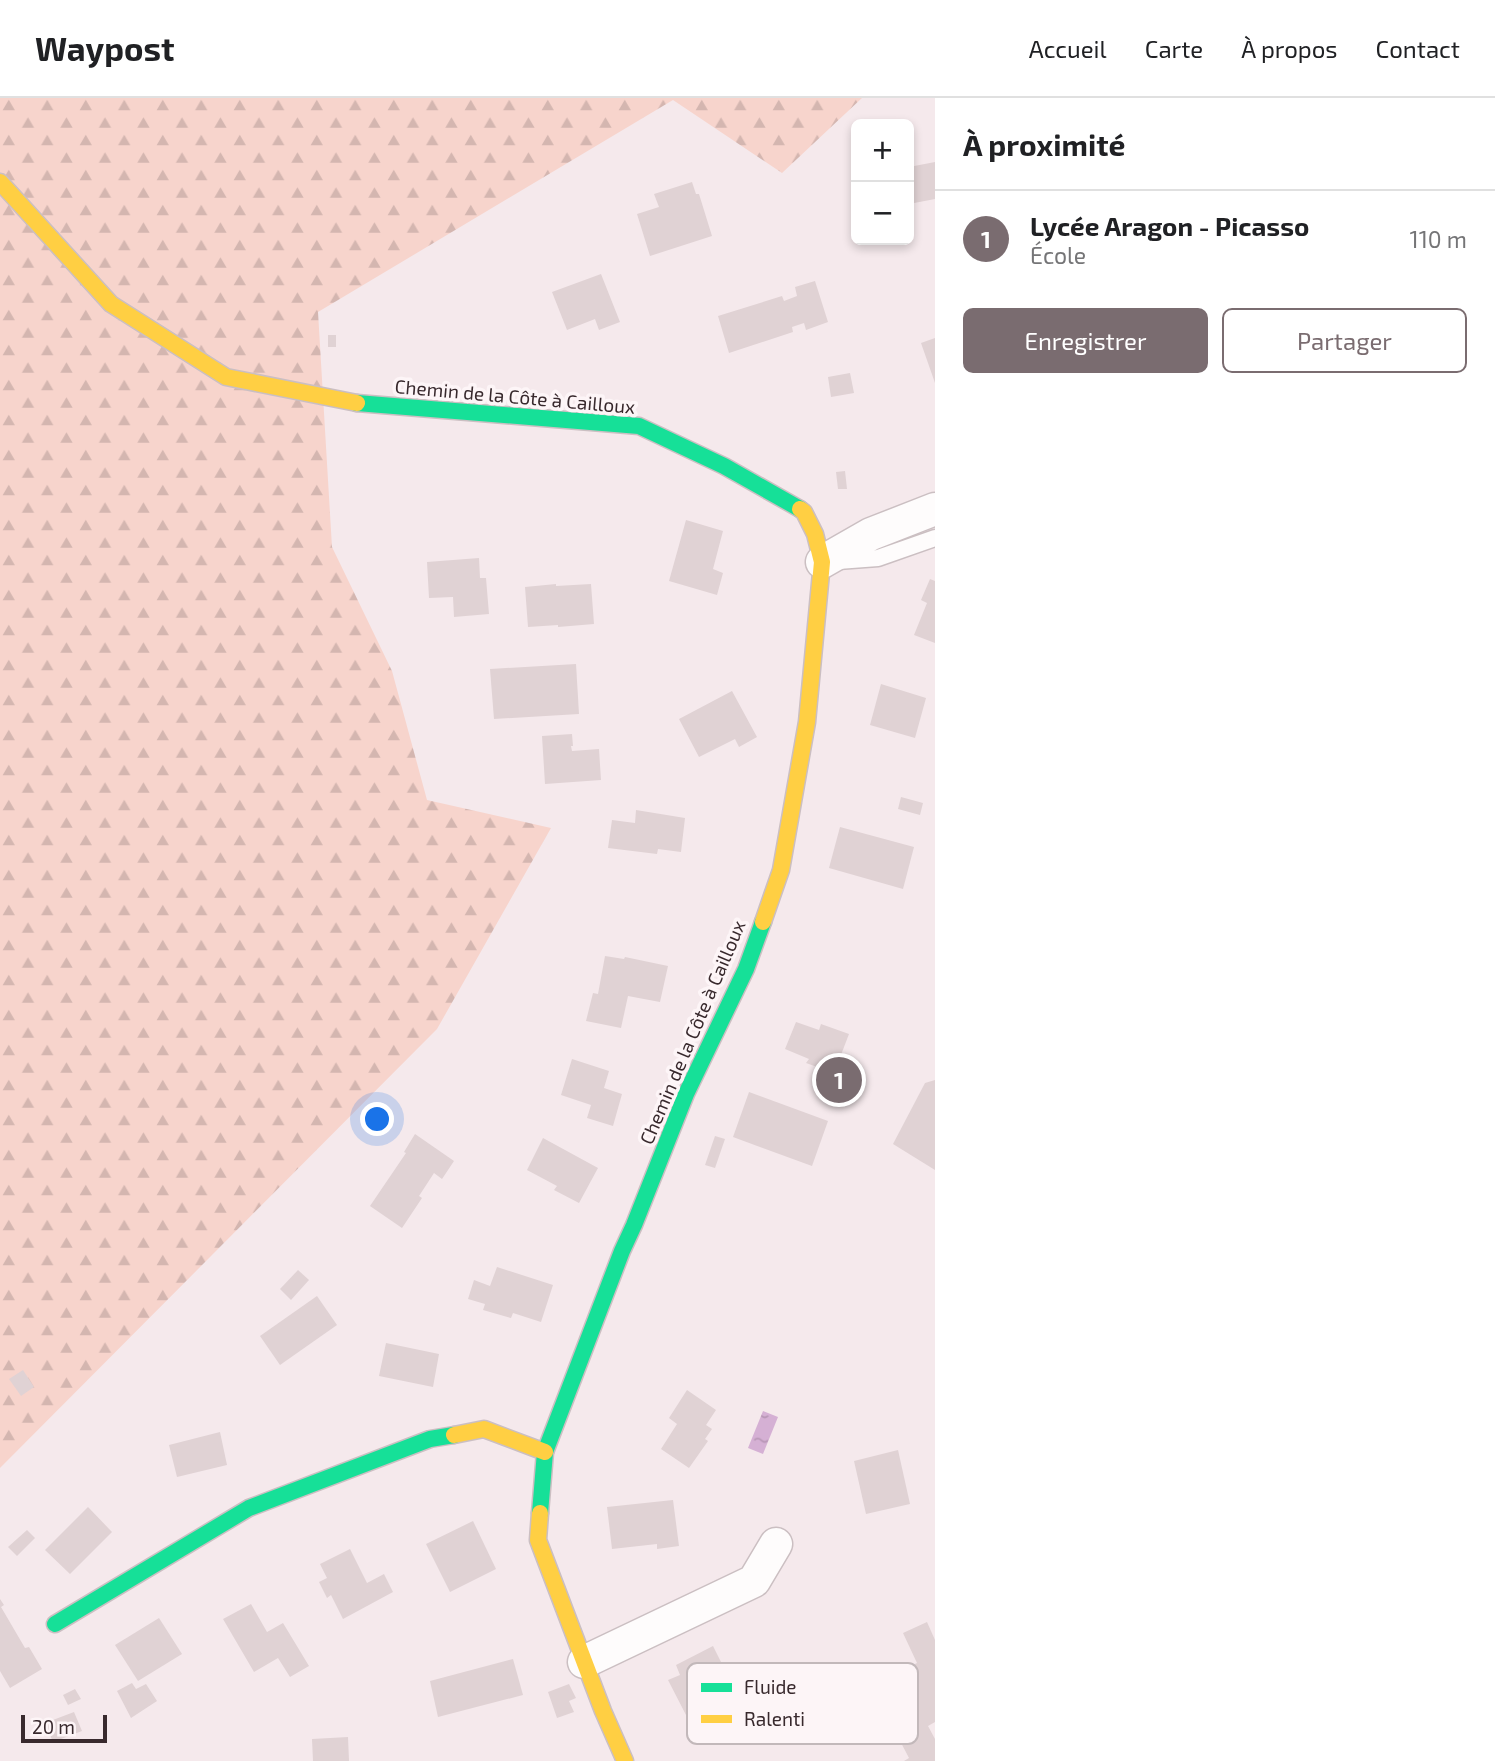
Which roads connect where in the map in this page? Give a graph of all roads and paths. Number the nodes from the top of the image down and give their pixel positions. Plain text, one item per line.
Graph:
1 (0, 182) edge
2 (935, 509) edge
3 (935, 538) edge
4 (822, 562) junction
5 (545, 1452) junction
6 (776, 1544) dead end
7 (55, 1624) dead end
8 (584, 1662) junction
9 (625, 1761) edge

1 - 4 street, Chemin de la Côte à Cailloux
2 - 4 street
3 - 4 lane
4 - 5 street, Chemin de la Côte à Cailloux
5 - 7 street
5 - 8 street, Chemin de la Côte à Cailloux
6 - 8 street
8 - 9 street, Chemin de la Côte à Cailloux

